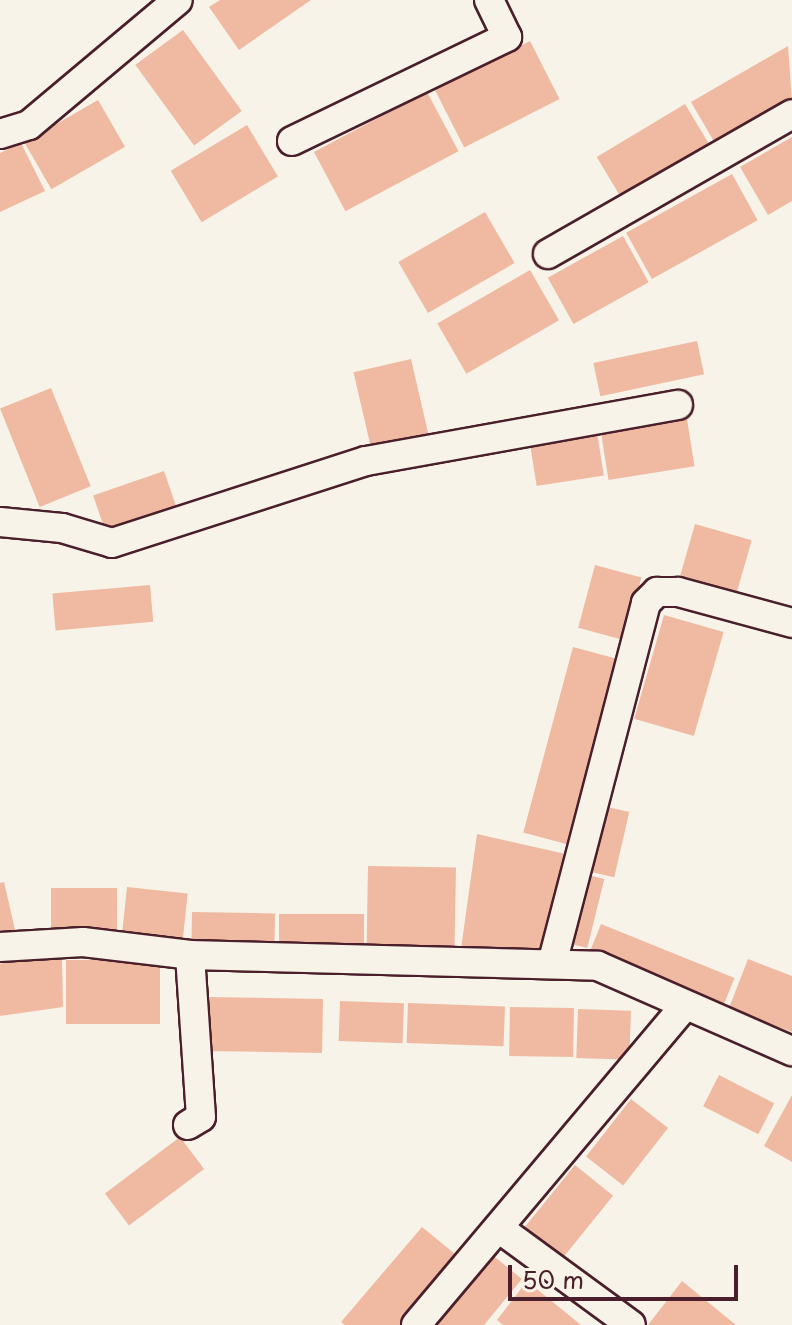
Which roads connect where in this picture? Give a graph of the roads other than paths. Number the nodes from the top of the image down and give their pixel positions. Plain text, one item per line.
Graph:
1 (178, 0) edge
2 (489, 0) edge
3 (792, 114) edge
4 (0, 134) edge
5 (292, 141) dead end
6 (548, 254) dead end
7 (678, 405) dead end
8 (0, 522) edge
9 (792, 623) edge
10 (0, 947) edge
11 (190, 955) junction
12 (552, 964) junction
13 (683, 1008) junction
14 (792, 1051) edge
15 (188, 1125) dead end
16 (500, 1229) junction
17 (416, 1325) edge
18 (631, 1325) edge

1 - 4 street
2 - 5 street
3 - 6 street
7 - 8 street
9 - 12 street
10 - 11 street
11 - 12 street
11 - 15 street
12 - 13 street
13 - 14 street
13 - 16 street
16 - 17 street
16 - 18 street

